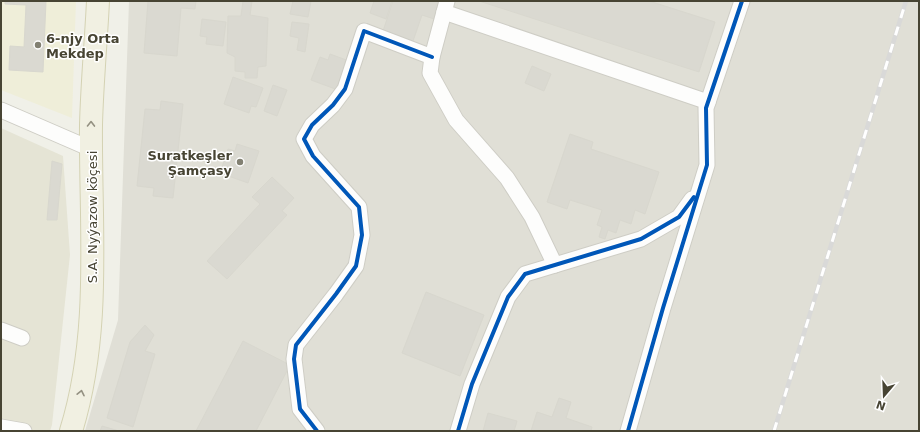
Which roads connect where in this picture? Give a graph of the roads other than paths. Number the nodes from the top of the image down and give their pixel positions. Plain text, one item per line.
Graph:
1 (98, 1) edge
2 (742, 1) edge
3 (446, 7) edge
4 (432, 57) junction
5 (708, 102) junction
6 (1, 110) edge
7 (91, 149) junction
8 (698, 192) junction
9 (555, 265) junction
10 (1, 330) edge
11 (22, 338) dead end
12 (1, 427) edge
13 (24, 431) edge
14 (71, 431) edge
15 (317, 431) edge
16 (458, 431) edge
17 (628, 431) edge

7 -> 1 main road, S.A. Nyýazow köçesi
2 - 5 street
3 - 4 street
3 - 5 street
4 - 9 street
4 - 15 street
5 - 8 street
6 - 7 street
14 -> 7 main road, S.A. Nyýazow köçesi
8 - 9 street
8 - 17 street
9 - 16 street
10 - 11 street
12 - 13 street

